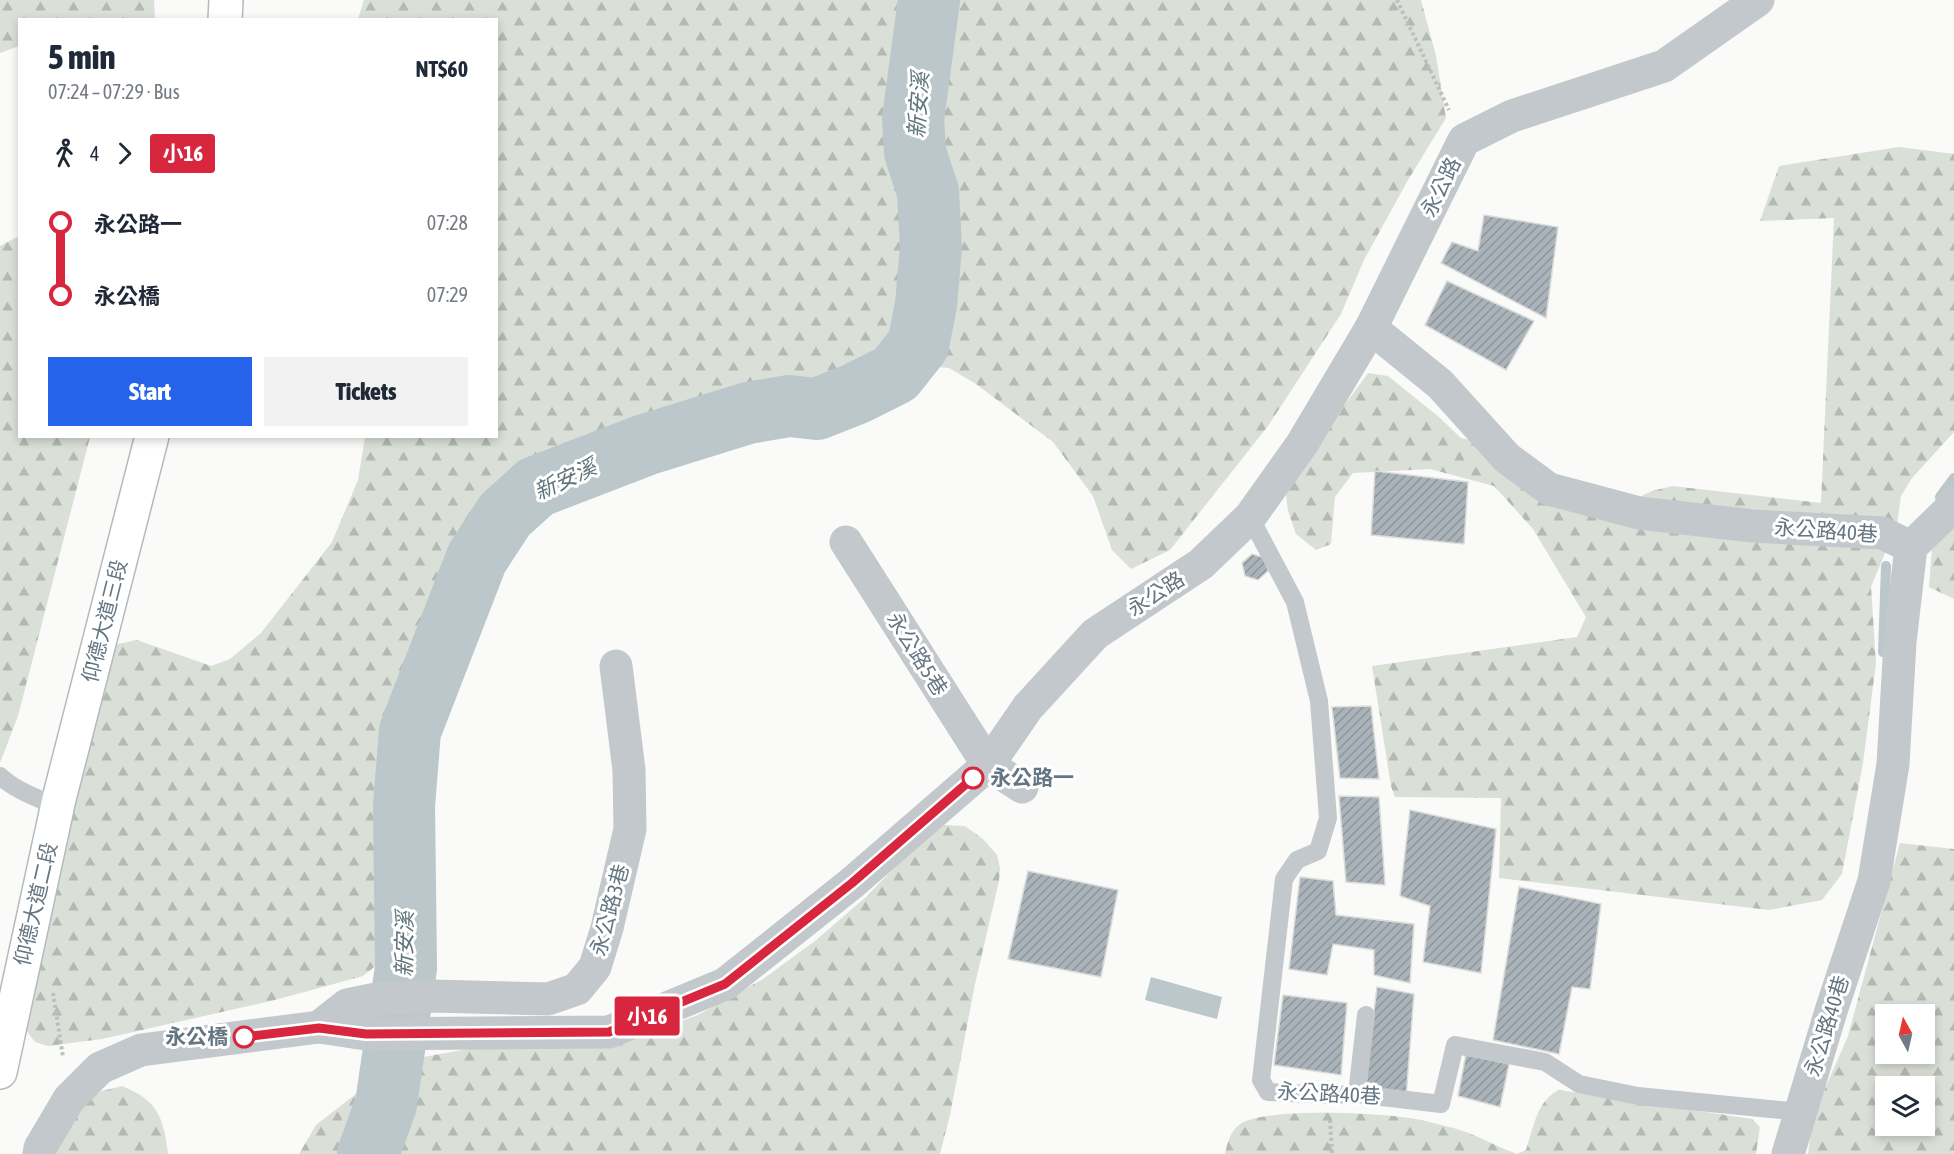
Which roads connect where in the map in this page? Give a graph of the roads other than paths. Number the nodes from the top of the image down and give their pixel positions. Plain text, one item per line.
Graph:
1 (226, 0) edge
2 (1758, 0) edge
3 (225, 18) edge
4 (1371, 328) junction
5 (151, 438) edge
6 (1954, 502) edge
7 (1250, 517) junction
8 (846, 542) dead end
9 (1911, 547) junction
10 (616, 666) dead end
11 (988, 765) junction
12 (0, 776) edge
13 (1022, 787) dead end
14 (58, 807) junction
15 (1366, 1016) dead end
16 (319, 1028) junction
17 (0, 1071) edge
18 (1357, 1094) junction
19 (1800, 1112) junction
20 (39, 1154) edge
21 (1788, 1154) edge

1 - 3 main road
2 - 4 street, 永公路
4 - 7 street, 永公路
4 - 9 street, 永公路40巷
5 - 14 main road, 仰德大道三段
6 - 9 street
7 - 11 street, 永公路
7 - 18 lane, 永公路40巷
8 - 11 street, 永公路5巷
9 - 19 street, 永公路40巷
10 - 16 street, 永公路3巷
11 - 13 street
11 - 16 street, 永公路
12 - 14 lane
14 - 17 main road, 仰德大道二段
15 - 18 lane
16 - 20 street
18 - 19 lane, 永公路40巷
19 - 21 street, 永公路40巷

